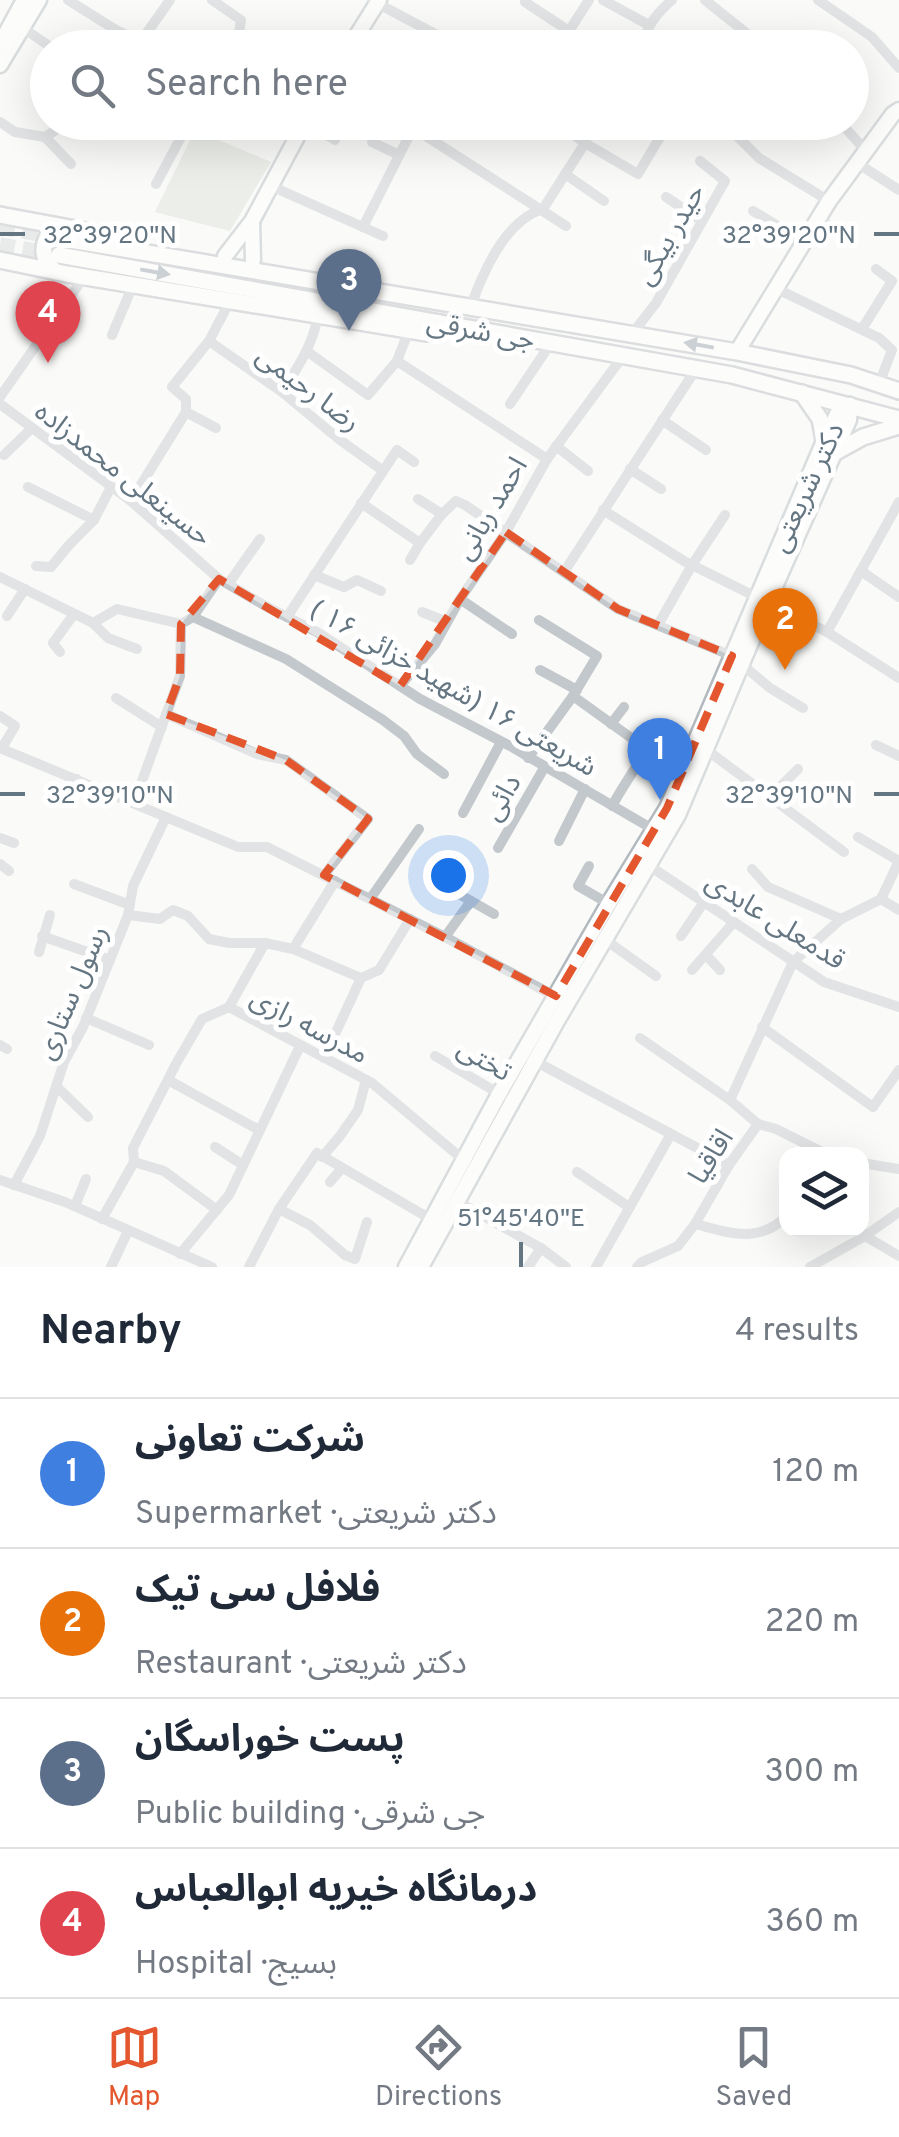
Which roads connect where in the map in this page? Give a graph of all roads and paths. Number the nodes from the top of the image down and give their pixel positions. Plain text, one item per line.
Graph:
1 (26, 0) edge
2 (68, 0) edge
3 (170, 0) edge
4 (212, 0) edge
5 (589, 0) edge
6 (603, 0) edge
7 (672, 0) edge
8 (705, 0) edge
9 (818, 0) edge
10 (376, 1) edge
11 (525, 2) edge
12 (649, 26) junction
13 (116, 30) edge
14 (144, 30) edge
15 (239, 30) edge
16 (359, 30) edge
17 (428, 30) edge
18 (567, 30) edge
19 (570, 30) edge
20 (648, 30) edge
21 (742, 30) edge
22 (862, 30) edge
23 (8, 32) edge
24 (869, 35) edge
25 (0, 66) edge
26 (899, 68) edge
27 (899, 110) edge
28 (0, 122) edge
29 (30, 134) edge
30 (48, 140) edge
31 (179, 140) edge
32 (295, 140) edge
33 (404, 140) edge
34 (435, 140) edge
35 (580, 140) edge
36 (659, 140) edge
37 (741, 140) edge
38 (851, 140) edge
39 (372, 142) dead end
40 (584, 143) junction
41 (400, 155) junction
42 (861, 157) junction
43 (700, 161) dead end
44 (71, 164) dead end
45 (565, 174) junction
46 (156, 184) dead end
47 (271, 186) junction
48 (899, 190) edge
49 (666, 197) dead end
50 (604, 201) dead end
51 (829, 201) junction
52 (543, 209) junction
53 (754, 211) dead end
54 (0, 215) edge
55 (819, 218) junction
56 (702, 220) junction
57 (252, 221) junction
58 (566, 226) dead end
59 (363, 227) junction
60 (834, 230) dead end
61 (384, 236) dead end
62 (804, 242) junction
63 (58, 248) junction
64 (225, 256) junction
65 (0, 260) edge
66 (252, 260) junction
67 (876, 269) dead end
68 (84, 277) junction
69 (132, 285) junction
70 (775, 288) junction
71 (230, 301) junction
72 (471, 306) junction
73 (318, 315) junction
74 (466, 327) junction
75 (409, 330) junction
76 (862, 330) junction
77 (632, 334) junction
78 (112, 335) dead end
79 (209, 341) junction
80 (551, 343) junction
81 (308, 352) junction
82 (736, 352) junction
83 (623, 356) junction
84 (397, 360) junction
85 (696, 369) junction
86 (871, 382) junction
87 (899, 391) edge
88 (282, 392) junction
89 (802, 393) junction
90 (0, 396) edge
91 (0, 404) edge
92 (510, 404) dead end
93 (850, 405) junction
94 (186, 412) junction
95 (662, 420) junction
96 (899, 422) edge
97 (32, 428) junction
98 (216, 428) dead end
99 (556, 446) junction
100 (829, 447) junction
101 (706, 450) dead end
102 (4, 455) dead end
103 (547, 459) junction
104 (414, 462) dead end
105 (630, 469) junction
106 (382, 470) junction
107 (588, 471) dead end
108 (28, 487) dead end
109 (111, 487) junction
110 (661, 489) dead end
111 (418, 500) dead end
112 (131, 501) junction
113 (361, 502) junction
114 (899, 502) edge
115 (603, 510) junction
116 (442, 514) junction
117 (725, 514) dead end
118 (94, 520) junction
119 (506, 532) junction
120 (260, 539) dead end
121 (420, 542) junction
122 (410, 560) dead end
123 (692, 565) junction
124 (36, 566) dead end
125 (861, 571) junction
126 (564, 572) junction
127 (314, 575) junction
128 (0, 576) edge
129 (224, 581) junction
130 (25, 589) junction
131 (381, 591) dead end
132 (899, 596) edge
133 (460, 599) junction
134 (762, 599) junction
135 (422, 612) dead end
136 (74, 614) junction
137 (7, 616) dead end
138 (193, 617) junction
139 (287, 617) junction
140 (539, 620) dead end
141 (447, 622) junction
142 (93, 623) junction
143 (181, 624) junction
144 (658, 625) junction
145 (827, 632) junction
146 (512, 634) dead end
147 (137, 649) dead end
148 (60, 652) dead end
149 (737, 660) junction
150 (540, 670) dead end
151 (899, 678) edge
152 (400, 686) junction
153 (575, 693) junction
154 (116, 698) dead end
155 (624, 707) dead end
156 (803, 708) dead end
157 (166, 714) junction
158 (0, 716) edge
159 (612, 724) junction
160 (162, 727) junction
161 (659, 730) dead end
162 (501, 742) junction
163 (701, 745) junction
164 (876, 745) dead end
165 (1, 748) edge
166 (648, 750) junction
167 (899, 756) edge
168 (528, 758) junction
169 (544, 768) junction
170 (798, 769) dead end
171 (444, 774) dead end
172 (77, 780) junction
173 (585, 789) junction
174 (64, 796) dead end
175 (770, 796) junction
176 (134, 803) junction
177 (612, 806) junction
178 (463, 813) dead end
179 (166, 817) junction
180 (419, 829) dead end
181 (659, 833) junction
182 (858, 837) dead end
183 (0, 838) edge
184 (559, 841) dead end
185 (14, 843) dead end
186 (498, 848) dead end
187 (844, 852) dead end
188 (642, 860) junction
189 (899, 861) edge
190 (589, 866) dead end
191 (752, 869) dead end
192 (330, 878) junction
193 (74, 884) dead end
194 (457, 893) dead end
195 (370, 899) junction
196 (881, 899) junction
197 (471, 901) junction
198 (704, 902) junction
199 (615, 907) junction
200 (129, 910) junction
201 (899, 910) edge
202 (494, 914) dead end
203 (50, 916) dead end
204 (410, 919) junction
205 (841, 920) junction
206 (734, 922) junction
207 (599, 935) junction
208 (42, 936) junction
209 (681, 936) dead end
210 (445, 937) junction
211 (265, 943) junction
212 (293, 949) junction
213 (39, 952) dead end
214 (706, 955) junction
215 (110, 960) junction
216 (793, 962) junction
217 (692, 970) dead end
218 (720, 970) dead end
219 (656, 976) dead end
220 (361, 978) junction
221 (561, 1000) junction
222 (229, 1007) junction
223 (899, 1007) edge
224 (86, 1018) junction
225 (762, 1027) junction
226 (640, 1038) dead end
227 (149, 1045) dead end
228 (300, 1046) junction
229 (435, 1056) dead end
230 (529, 1057) junction
231 (324, 1058) junction
232 (898, 1074) edge
233 (168, 1080) junction
234 (366, 1080) junction
235 (56, 1086) junction
236 (506, 1098) junction
237 (730, 1100) junction
238 (88, 1117) dead end
239 (758, 1124) junction
240 (259, 1130) junction
241 (670, 1134) junction
242 (214, 1147) dead end
243 (812, 1147) edge
244 (322, 1156) junction
245 (134, 1162) junction
246 (243, 1164) junction
247 (470, 1164) junction
248 (728, 1165) junction
249 (869, 1165) edge
250 (342, 1168) junction
251 (899, 1169) edge
252 (577, 1172) dead end
253 (86, 1179) dead end
254 (0, 1180) edge
255 (330, 1182) dead end
256 (14, 1185) junction
257 (451, 1198) junction
258 (76, 1206) junction
259 (630, 1207) junction
260 (278, 1209) junction
261 (218, 1210) junction
262 (899, 1212) edge
263 (102, 1219) junction
264 (367, 1222) dead end
265 (438, 1222) junction
266 (696, 1224) junction
267 (779, 1224) edge
268 (869, 1229) edge
269 (128, 1231) junction
270 (856, 1237) edge
271 (868, 1237) edge
272 (540, 1248) junction
273 (180, 1254) junction
274 (899, 1256) edge
275 (111, 1267) edge
276 (212, 1267) edge
277 (248, 1267) edge
278 (406, 1267) edge
279 (421, 1267) edge
280 (528, 1267) edge
281 (566, 1267) edge
282 (596, 1267) edge
283 (637, 1267) edge
284 (810, 1267) edge

1 - 23 main road
2 - 13 street
3 - 14 street
4 - 15 street
5 - 19 street
6 - 12 street
7 - 12 street
8 - 21 street
9 - 22 street
10 - 16 main road
10 - 17 street
11 - 18 street
12 - 20 street
23 - 25 main road
24 - 26 street
27 - 42 main road
28 - 29 street
30 - 44 street
31 - 46 street
32 - 47 main road
33 - 41 street
34 - 52 street
35 - 40 street
36 - 40 street
37 - 51 street
38 - 42 street
39 - 41 street
40 - 45 street
41 - 59 street
42 - 48 street
42 - 51 main road
43 - 56 street, حیدر بیگی
45 - 50 street
45 - 52 street
47 - 57 main road
47 - 59 street
49 - 56 street
51 - 55 main road
52 - 58 street
52 - 72 street
53 - 62 street
54 - 63 main road
55 - 60 street
55 - 62 main road
56 - 77 street, حیدر بیگی
57 - 64 main road
57 - 66 main road
59 - 61 street
62 - 70 main road
63 - 64 main road
63 - 65 main road
63 - 68 main road
63 - 72 main road, جی شرقی
63 -> 74 main road, جی شرقی
64 - 66 main road
66 - 72 main road
67 - 76 street
68 - 69 main road
68 - 90 street
69 - 71 main road
69 - 78 street
70 - 76 street
70 - 82 main road
71 - 73 main road
71 - 79 street
72 - 77 main road, جی شرقی
73 - 75 main road
73 - 81 street
74 - 75 main road
74 - 80 main road, جی شرقی
75 - 84 street
76 - 86 street
82 -> 77 main road, جی شرقی
79 - 88 street, رضا رحیمی
79 - 94 street
80 - 83 main road, جی شرقی
80 - 92 street
81 - 84 street
81 - 88 street
82 - 86 main road, جی شرقی
83 - 85 main road, جی شرقی
83 - 99 street, احمد ربانی
84 - 103 street
85 - 89 main road, جی شرقی
85 - 95 street
86 - 87 main road, جی شرقی
86 - 93 main road
88 - 106 street, رضا رحیمی
89 - 93 main road, جی شرقی
89 - 100 main road
91 - 97 street, حسینعلی محمدزاده
93 - 96 main road, جی شرقی
93 - 100 main road, دکتر شریعتی
94 - 98 street
94 - 112 street
95 - 101 street
95 - 105 street
96 - 100 main road
97 - 102 street
97 - 109 street, حسینعلی محمدزاده
99 - 103 street, احمد ربانی
99 - 107 street
100 - 134 main road, دکتر شریعتی
103 - 119 street, احمد ربانی
104 - 106 street
105 - 110 street
105 - 115 street
106 - 113 street
108 - 118 street
109 - 112 street, حسینعلی محمدزاده
109 - 118 street
111 - 116 street
112 - 129 street, حسینعلی محمدزاده
113 - 121 street
113 - 127 street
114 - 125 street
115 - 123 street
115 - 126 street
116 - 119 street
116 - 121 street
117 - 123 street
118 - 124 street
119 - 126 street
119 - 133 street, احمد ربانی
120 - 129 street
121 - 122 street
123 - 134 street
123 - 144 street
125 - 132 street
125 - 145 street
126 - 144 street
127 - 131 street
127 - 139 street
128 - 130 street
129 - 138 street
129 - 139 street, شریعتی ۱۶ (شهید خزائی ۱۶ )
130 - 136 street
130 - 137 street
133 - 141 street, احمد ربانی
133 - 146 street
134 - 145 street
134 - 149 main road, دکتر شریعتی
135 - 141 street
136 - 142 street
136 - 148 street
138 - 143 street
138 - 171 street
139 - 152 street, شریعتی ۱۶ (شهید خزائی ۱۶ )
140 - 153 street
141 - 152 street, احمد ربانی
142 - 143 street
142 - 147 street
143 - 157 street
144 - 149 street
145 - 151 street
149 - 156 street
149 - 163 main road, دکتر شریعتی
150 - 153 street
152 - 162 street, شریعتی ۱۶ (شهید خزائی ۱۶ )
153 - 159 street
153 - 168 street
154 - 160 street
155 - 159 street
157 - 160 street
157 - 192 street
158 - 165 street
159 - 166 street
160 - 176 street
161 - 166 street
162 - 168 street, شریعتی ۱۶ (شهید خزائی ۱۶ )
162 - 178 street
163 - 175 street
163 - 181 main road, دکتر شریعتی
164 - 167 street
165 - 172 street
166 - 177 street
168 - 169 street, شریعتی ۱۶ (شهید خزائی ۱۶ )
169 - 173 street, شریعتی ۱۶ (شهید خزائی ۱۶ )
169 - 186 street, دائی
170 - 175 street
172 - 174 street
172 - 176 street
173 - 177 street, شریعتی ۱۶ (شهید خزائی ۱۶ )
173 - 184 street
175 - 187 street
176 - 179 street
177 - 181 street, شریعتی ۱۶ (شهید خزائی ۱۶ )
179 - 192 street
179 - 200 street, رسول ستاری
180 - 195 street
181 - 188 main road, دکتر شریعتی
182 - 189 street
183 - 185 street
188 - 198 street, قدمعلی عابدی
188 - 199 main road, دکتر شریعتی
189 - 196 street
190 - 199 street
191 - 205 street
192 - 195 street
192 - 212 street
193 - 200 street
194 - 197 street
195 - 204 street
196 - 201 street
196 - 205 street
197 - 202 street
197 - 210 street
198 - 206 street, قدمعلی عابدی
198 - 209 street
199 - 207 main road, دکتر شریعتی
200 - 211 street
200 - 215 street, رسول ستاری
203 - 208 street
204 - 210 street
204 - 220 street
205 - 216 street
206 - 214 street
206 - 216 street, قدمعلی عابدی
207 - 219 street
207 - 221 main road, دکتر شریعتی
208 - 213 street
208 - 215 street
210 - 221 street
211 - 212 street
211 - 222 street
212 - 220 street
214 - 217 street
214 - 218 street
215 - 224 street, رسول ستاری
216 - 223 street, قدمعلی عابدی
216 - 225 street
220 - 231 street
221 - 230 main road, دکتر شریعتی
222 - 228 street, مدرسه رازی
222 - 233 street, مدرسه رازی
224 - 227 street
224 - 235 street, رسول ستاری
225 - 232 street
225 - 237 street
226 - 237 street, اقاقیا
228 - 231 street, مدرسه رازی
228 - 240 street
229 - 236 street, تختی
230 - 236 main road, دکتر شریعتی
230 - 241 street
231 - 234 street, مدرسه رازی
233 - 240 street
233 - 245 street, مدرسه رازی
234 - 244 street
234 - 247 street, مدرسه رازی
235 - 238 street
235 - 256 street, رسول ستاری
236 - 247 main road, دکتر شریعتی
237 - 239 street, اقاقیا
239 - 243 street
239 - 248 street, اقاقیا
240 - 246 street
241 - 248 street
241 - 259 street
242 - 246 street
244 - 250 street
244 - 260 street
245 - 261 street
245 - 263 street, مدرسه رازی
246 - 261 street
247 - 257 main road, دکتر شریعتی
248 - 266 street, اقاقیا
249 - 251 street
250 - 255 street
250 - 265 street
252 - 259 street
253 - 258 street
254 - 256 street
256 - 258 street
257 - 265 main road, دکتر شریعتی
257 - 272 street
258 - 263 street
259 - 282 street
260 - 264 street
260 - 277 street
261 - 273 street
262 - 268 street
263 - 269 street
265 - 278 main road, دکتر شریعتی
265 - 279 main road, دکتر شریعتی
266 - 267 street
266 - 283 street, اقاقیا
269 - 273 street
269 - 275 street
270 - 284 street
271 - 274 street
272 - 280 street
272 - 281 street
273 - 276 street

